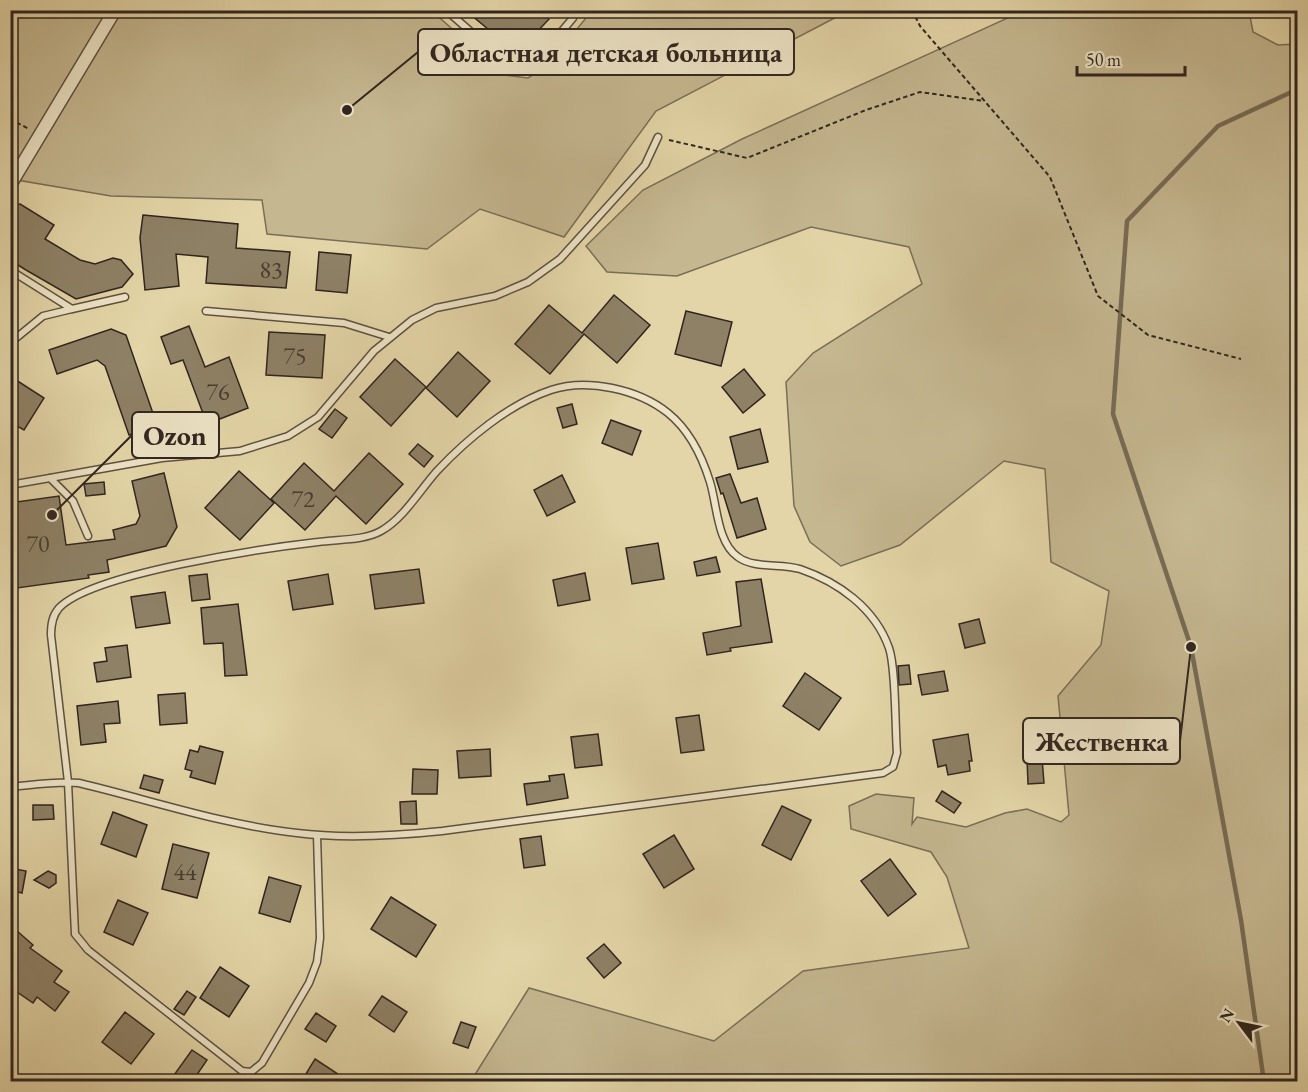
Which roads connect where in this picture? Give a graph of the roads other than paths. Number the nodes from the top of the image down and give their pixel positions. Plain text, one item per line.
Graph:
1 (115, 10) edge
2 (446, 10) edge
3 (573, 10) edge
4 (658, 137) road end
5 (10, 185) edge
6 (10, 270) edge
7 (125, 297) dead end
8 (72, 309) junction
9 (206, 311) dead end
10 (389, 338) junction
11 (10, 343) edge
12 (50, 478) junction
13 (10, 485) edge
14 (88, 536) dead end
15 (68, 782) junction
16 (10, 787) edge
17 (317, 835) junction

1 - 5 street
2 - 3 lane
4 - 10 lane
6 - 8 lane
7 - 8 lane
8 - 11 lane
9 - 10 lane
10 - 12 lane
12 - 13 lane
12 - 14 lane
15 - 16 lane
15 - 17 lane
15 - 17 lane
15 - 17 lane

